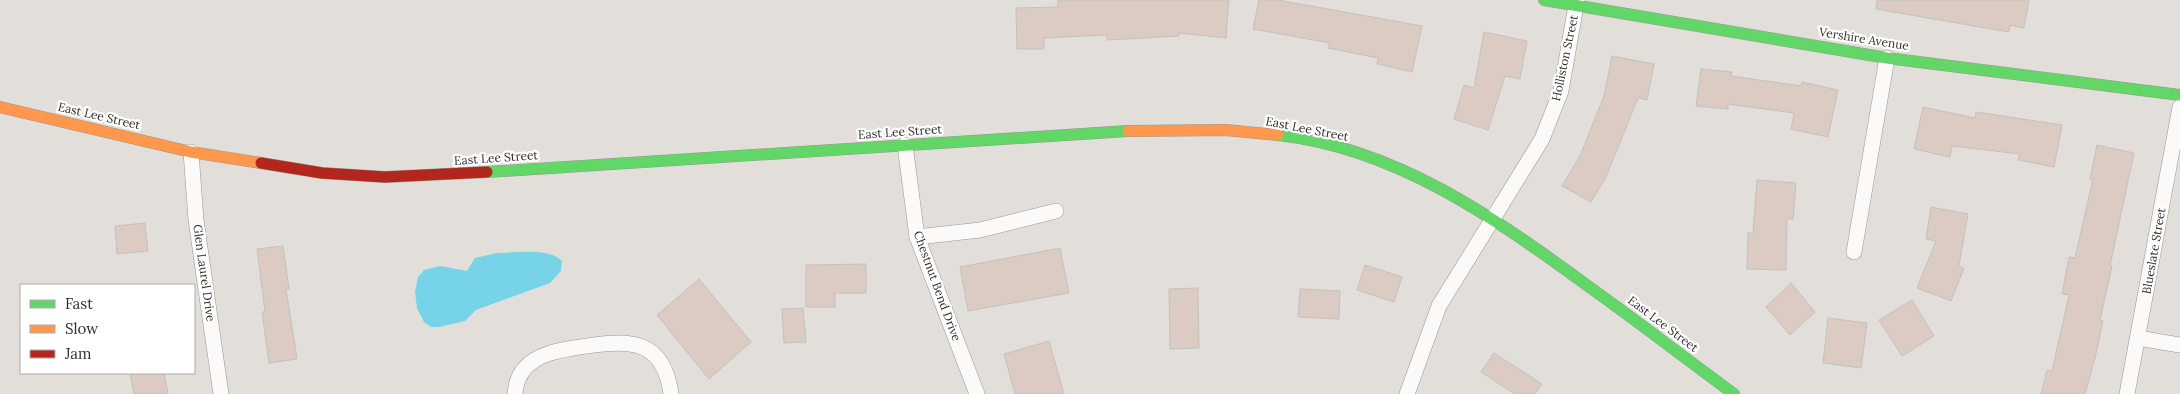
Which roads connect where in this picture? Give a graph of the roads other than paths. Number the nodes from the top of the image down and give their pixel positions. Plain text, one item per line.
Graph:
1 (1544, 0) edge
2 (1576, 2) edge
3 (1887, 58) junction
4 (2180, 95) edge
5 (0, 107) edge
6 (2180, 107) edge
7 (905, 145) junction
8 (191, 152) junction
9 (1056, 211) dead end
10 (1493, 219) junction
11 (916, 237) junction
12 (1854, 252) dead end
13 (2138, 338) junction
14 (2180, 345) edge
15 (222, 394) edge
16 (515, 394) edge
17 (671, 394) edge
18 (977, 394) edge
19 (1407, 394) edge
20 (1734, 394) edge
21 (2127, 394) edge

1 - 2 street, Vershire Avenue
2 - 3 street, Vershire Avenue
2 - 10 street, Holliston Street
3 - 4 street, Vershire Avenue
3 - 12 street
5 - 8 street, East Lee Street
6 - 13 street, Blueslate Street
7 - 8 street, East Lee Street
7 - 10 street, East Lee Street
7 - 11 street, Chestnut Bend Drive
8 - 15 street, Glen Laurel Drive
9 - 11 street
10 - 19 street, Holliston Street
10 - 20 street, East Lee Street
11 - 18 street, Chestnut Bend Drive
13 - 14 street
13 - 21 street, Blueslate Street
16 - 17 street

